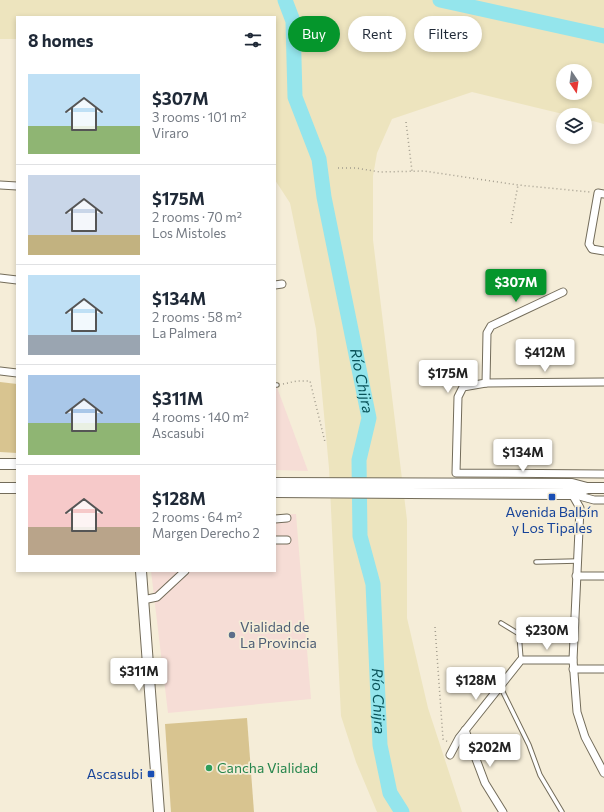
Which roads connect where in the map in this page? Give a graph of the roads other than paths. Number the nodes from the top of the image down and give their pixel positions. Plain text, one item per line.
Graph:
1 (0, 185) edge
2 (16, 186) edge
3 (601, 193) edge
4 (604, 251) edge
5 (0, 278) edge
6 (16, 280) edge
7 (563, 292) dead end
8 (0, 372) edge
9 (16, 373) edge
10 (604, 382) edge
11 (486, 383) junction
12 (0, 464) edge
13 (16, 464) edge
14 (604, 474) edge
15 (16, 481) edge
16 (276, 483) edge
17 (1, 488) edge
18 (16, 488) edge
19 (604, 488) edge
20 (318, 489) junction
21 (572, 489) junction
22 (276, 492) edge
23 (604, 500) edge
24 (287, 518) dead end
25 (276, 519) edge
26 (276, 540) edge
27 (287, 540) dead end
28 (577, 561) junction
29 (536, 562) dead end
30 (141, 572) edge
31 (184, 572) edge
32 (576, 576) junction
33 (604, 576) edge
34 (143, 600) junction
35 (502, 623) dead end
36 (521, 660) junction
37 (573, 660) junction
38 (573, 669) junction
39 (604, 669) edge
40 (499, 685) junction
41 (465, 730) junction
42 (450, 755) dead end
43 (604, 773) edge
44 (159, 812) edge
45 (503, 812) edge
46 (562, 812) edge

1 - 2 street
3 - 4 street
5 - 6 street
7 - 11 street
8 - 9 street
10 - 11 street
11 - 14 street
12 - 13 main road
15 - 17 main road
16 - 20 main road
17 - 18 main road
19 - 21 main road
20 - 21 main road
20 - 22 main road
21 - 23 street
21 - 28 street
24 - 25 street
26 - 27 street
28 - 29 lane
28 - 32 street
30 - 34 main road
31 - 34 street
32 - 33 street
32 - 37 street
34 - 44 main road
35 - 36 lane
36 - 37 street
36 - 40 street
37 - 38 street
38 - 39 street
38 - 43 street
40 - 41 street
40 - 46 lane
41 - 42 street
41 - 45 street

